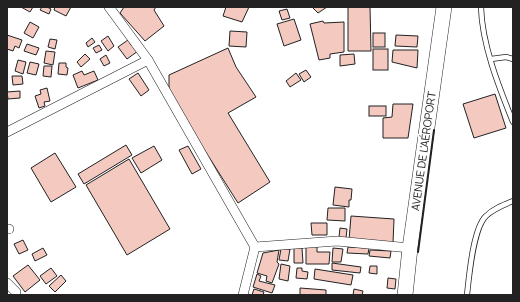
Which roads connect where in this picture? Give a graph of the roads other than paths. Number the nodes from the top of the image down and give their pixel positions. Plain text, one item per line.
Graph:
1 (109, 7) edge
2 (444, 7) edge
3 (481, 7) edge
4 (491, 58) junction
5 (513, 59) edge
6 (148, 60) junction
7 (513, 122) edge
8 (7, 132) edge
9 (513, 201) edge
10 (255, 247) junction
11 (410, 248) junction
12 (7, 283) edge
13 (16, 292) dead end
14 (406, 294) edge
15 (243, 295) edge
16 (467, 295) edge

1 - 6 street
2 - 11 highway, AVENUE DE L'AÉROPORT
3 - 4 lane
4 - 5 lane
4 - 7 lane
6 - 8 street
6 - 10 street
9 - 16 lane
10 - 11 street
10 - 15 street
11 - 14 highway, AVENUE DE L'AÉROPORT
12 - 13 street

